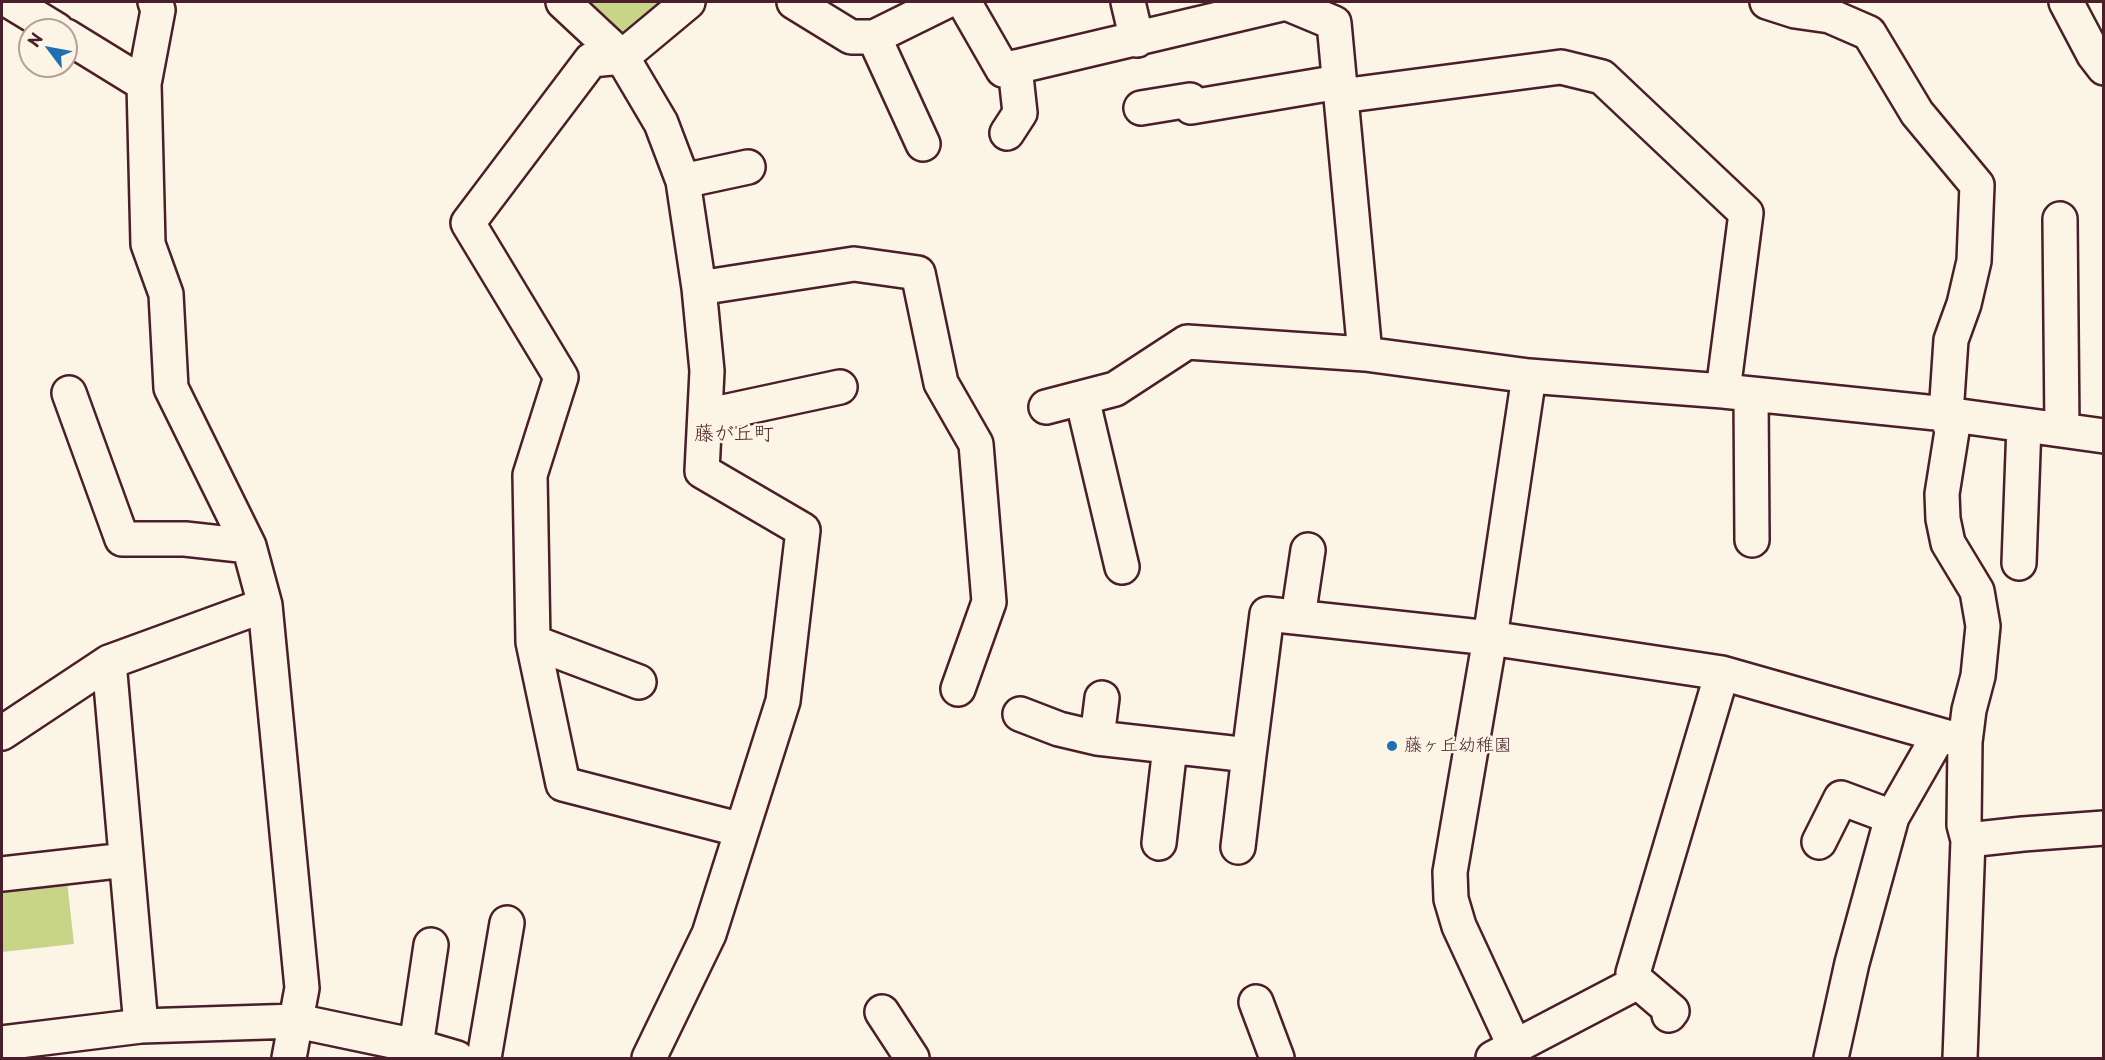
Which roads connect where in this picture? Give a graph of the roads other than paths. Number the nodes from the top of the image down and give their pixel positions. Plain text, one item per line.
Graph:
1 (11, 2) edge
2 (155, 2) edge
3 (563, 2) edge
4 (688, 2) edge
5 (794, 2) edge
6 (945, 2) edge
7 (964, 2) edge
8 (1128, 2) edge
9 (1286, 2) edge
10 (1767, 2) edge
11 (2066, 2) edge
12 (1832, 9) edge
13 (37, 18) edge
14 (874, 37) junction
15 (1137, 40) junction
16 (78, 43) edge
17 (622, 57) junction
18 (1015, 68) junction
19 (2103, 68) edge
20 (144, 84) junction
21 (1340, 89) junction
22 (1141, 108) dead end
23 (1007, 133) dead end
24 (924, 144) dead end
25 (748, 167) dead end
26 (683, 181) junction
27 (2060, 219) dead end
28 (699, 288) junction
29 (1365, 354) junction
30 (1529, 376) junction
31 (840, 387) dead end
32 (1737, 392) junction
33 (69, 393) dead end
34 (1082, 398) junction
35 (1046, 407) dead end
36 (1946, 414) junction
37 (705, 416) junction
38 (2024, 425) junction
39 (2062, 430) junction
40 (2103, 436) edge
41 (1752, 540) dead end
42 (249, 546) junction
43 (1308, 550) dead end
44 (2019, 563) dead end
45 (1122, 567) dead end
46 (265, 605) junction
47 (1298, 618) junction
48 (1490, 638) junction
49 (533, 642) junction
50 (109, 662) junction
51 (1722, 673) junction
52 (639, 682) dead end
53 (958, 689) dead end
54 (1102, 698) dead end
55 (1020, 714) dead end
56 (2, 733) edge
57 (1097, 738) junction
58 (1952, 738) junction
59 (1170, 747) junction
60 (1249, 755) junction
61 (1892, 817) junction
62 (2103, 828) edge
63 (742, 830) junction
64 (1968, 840) junction
65 (1819, 842) dead end
66 (1159, 843) dead end
67 (1238, 847) dead end
68 (126, 860) junction
69 (2, 874) edge
70 (507, 923) dead end
71 (431, 945) dead end
72 (1638, 982) junction
73 (1256, 1002) dead end
74 (882, 1012) dead end
75 (1669, 1015) dead end
76 (297, 1021) junction
77 (141, 1026) junction
78 (2, 1044) edge
79 (416, 1046) junction
80 (1504, 1053) edge
81 (290, 1059) edge
82 (457, 1059) edge
83 (484, 1059) edge
84 (649, 1059) edge
85 (912, 1059) edge
86 (1277, 1059) edge
87 (1831, 1059) edge
88 (1960, 1059) edge

1 - 13 street
2 - 20 street
3 - 17 street
4 - 17 street
5 - 14 street
6 - 14 street
7 - 18 street
8 - 15 street
9 - 15 street
9 - 21 street
10 - 12 street
11 - 19 street
12 - 36 street
14 - 24 street
15 - 18 street
16 - 20 street
17 - 26 street
17 - 49 street
18 - 23 street
20 - 42 street
21 - 22 street
21 - 29 street
21 - 32 street
25 - 26 street
26 - 28 street
27 - 39 street
28 - 37 street
28 - 53 street
29 - 30 street
29 - 34 street
30 - 32 street
30 - 48 street
31 - 37 street
32 - 36 street
32 - 41 street
33 - 42 street
34 - 35 street
34 - 45 street
36 - 38 street
36 - 58 street
37 - 63 street
38 - 39 street
38 - 44 street
39 - 40 street
42 - 46 street
43 - 47 street
46 - 50 street
46 - 76 street
47 - 48 street
47 - 60 street
48 - 51 street
48 - 80 street
49 - 52 street
49 - 63 street
50 - 56 street
50 - 68 street
51 - 58 street
51 - 72 street
54 - 57 street
55 - 57 street
57 - 59 street
58 - 61 street
58 - 64 street
59 - 60 street
59 - 66 street
60 - 67 street
61 - 65 street
61 - 87 street
62 - 64 street
63 - 84 street
64 - 88 street
68 - 69 street
68 - 77 street
70 - 83 street
71 - 79 street
72 - 75 street
72 - 80 street
73 - 86 street
74 - 85 street
76 - 77 street
76 - 79 street
76 - 81 street
77 - 78 street
79 - 82 street

